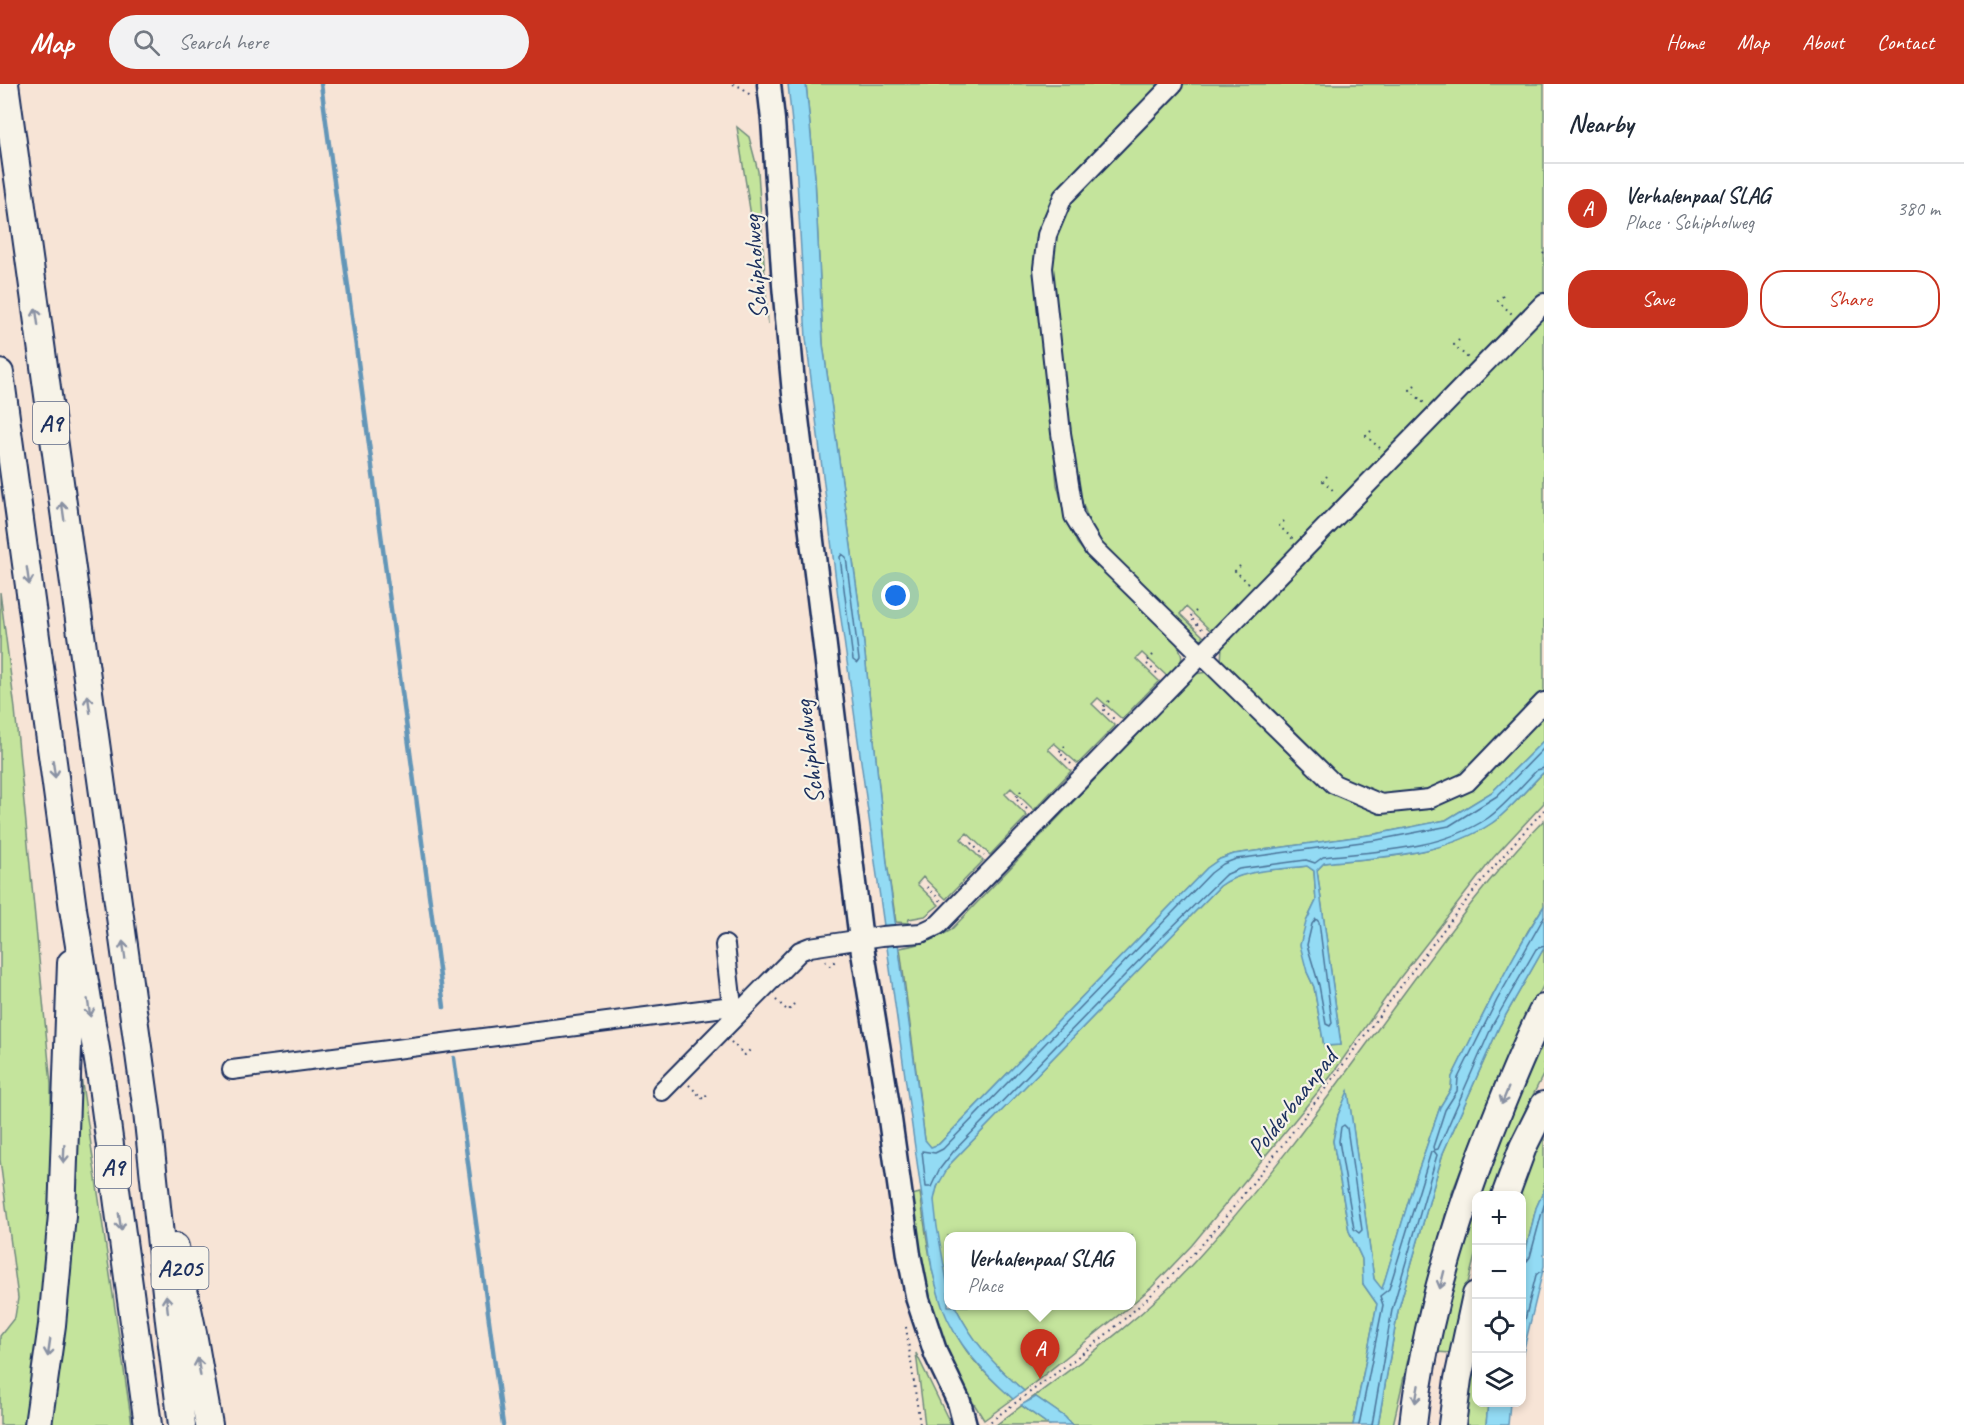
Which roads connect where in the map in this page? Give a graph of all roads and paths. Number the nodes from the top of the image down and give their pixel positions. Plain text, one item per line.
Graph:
1 (5, 84) edge
2 (733, 84) edge
3 (1173, 84) edge
4 (760, 89) edge
5 (1503, 296) dead end
6 (1544, 303) edge
7 (1523, 325) junction
8 (1459, 340) dead end
9 (1479, 370) junction
10 (0, 373) edge
11 (1415, 385) dead end
12 (1436, 414) junction
13 (1371, 431) dead end
14 (1391, 459) junction
15 (1327, 476) dead end
16 (1323, 481) dead end
17 (1284, 521) dead end
18 (1304, 550) junction
19 (1240, 566) dead end
20 (1260, 594) junction
21 (1196, 611) dead end
22 (1215, 641) junction
23 (1153, 655) dead end
24 (1201, 656) junction
25 (1171, 686) junction
26 (1109, 701) dead end
27 (1544, 702) edge
28 (1127, 731) junction
29 (1065, 746) dead end
30 (1083, 776) junction
31 (1021, 791) dead end
32 (1544, 810) edge
33 (1040, 821) junction
34 (73, 909) junction
35 (871, 938) junction
36 (725, 945) dead end
37 (763, 987) junction
38 (794, 1004) dead end
39 (1544, 1008) edge
40 (736, 1009) junction
41 (720, 1032) junction
42 (752, 1048) dead end
43 (232, 1070) dead end
44 (678, 1074) junction
45 (662, 1091) dead end
46 (709, 1092) dead end
47 (1544, 1105) edge
48 (147, 1112) junction
49 (1507, 1191) edge
50 (1475, 1299) edge
51 (1136, 1306) edge
52 (1132, 1310) edge
53 (959, 1402) junction
54 (38, 1425) edge
55 (148, 1425) edge
56 (182, 1425) edge
57 (209, 1425) edge
58 (965, 1425) edge
59 (984, 1425) edge
60 (1413, 1425) edge
61 (1452, 1425) edge

48 -> 1 highway, A9
2 - 4 path
3 - 24 lane
4 - 35 main road, Schipholweg
5 - 7 path
6 - 7 lane
7 - 9 lane
8 - 9 path
9 - 12 lane
10 -> 34 highway, A9
11 - 12 path
12 - 14 lane
13 - 14 path
14 - 18 lane
15 - 16 path
17 - 18 path
18 - 20 lane
19 - 20 path
20 - 22 lane
21 - 22 path
22 - 24 lane
23 - 25 path
24 - 25 lane
24 - 27 lane
25 - 28 lane
26 - 28 path
28 - 30 lane
29 - 30 path
30 - 33 lane
31 - 33 path
32 - 51 path, Polderbaanpad
33 - 35 lane
34 -> 54 highway, A9
34 -> 55 highway, A9
35 - 37 lane
35 - 53 main road, Schipholweg
36 - 40 lane
37 - 38 path
37 - 40 lane
39 -> 60 highway
40 - 41 lane
40 - 43 lane
41 - 42 path
41 - 44 lane
44 - 45 lane
44 - 46 path
47 - 49 highway
56 -> 48 highway, A9
57 -> 48 highway, A205
50 - 61 highway
52 - 59 path, Polderbaanpad
53 - 58 main road, Schipholweg
53 - 59 main road, Schipholweg

